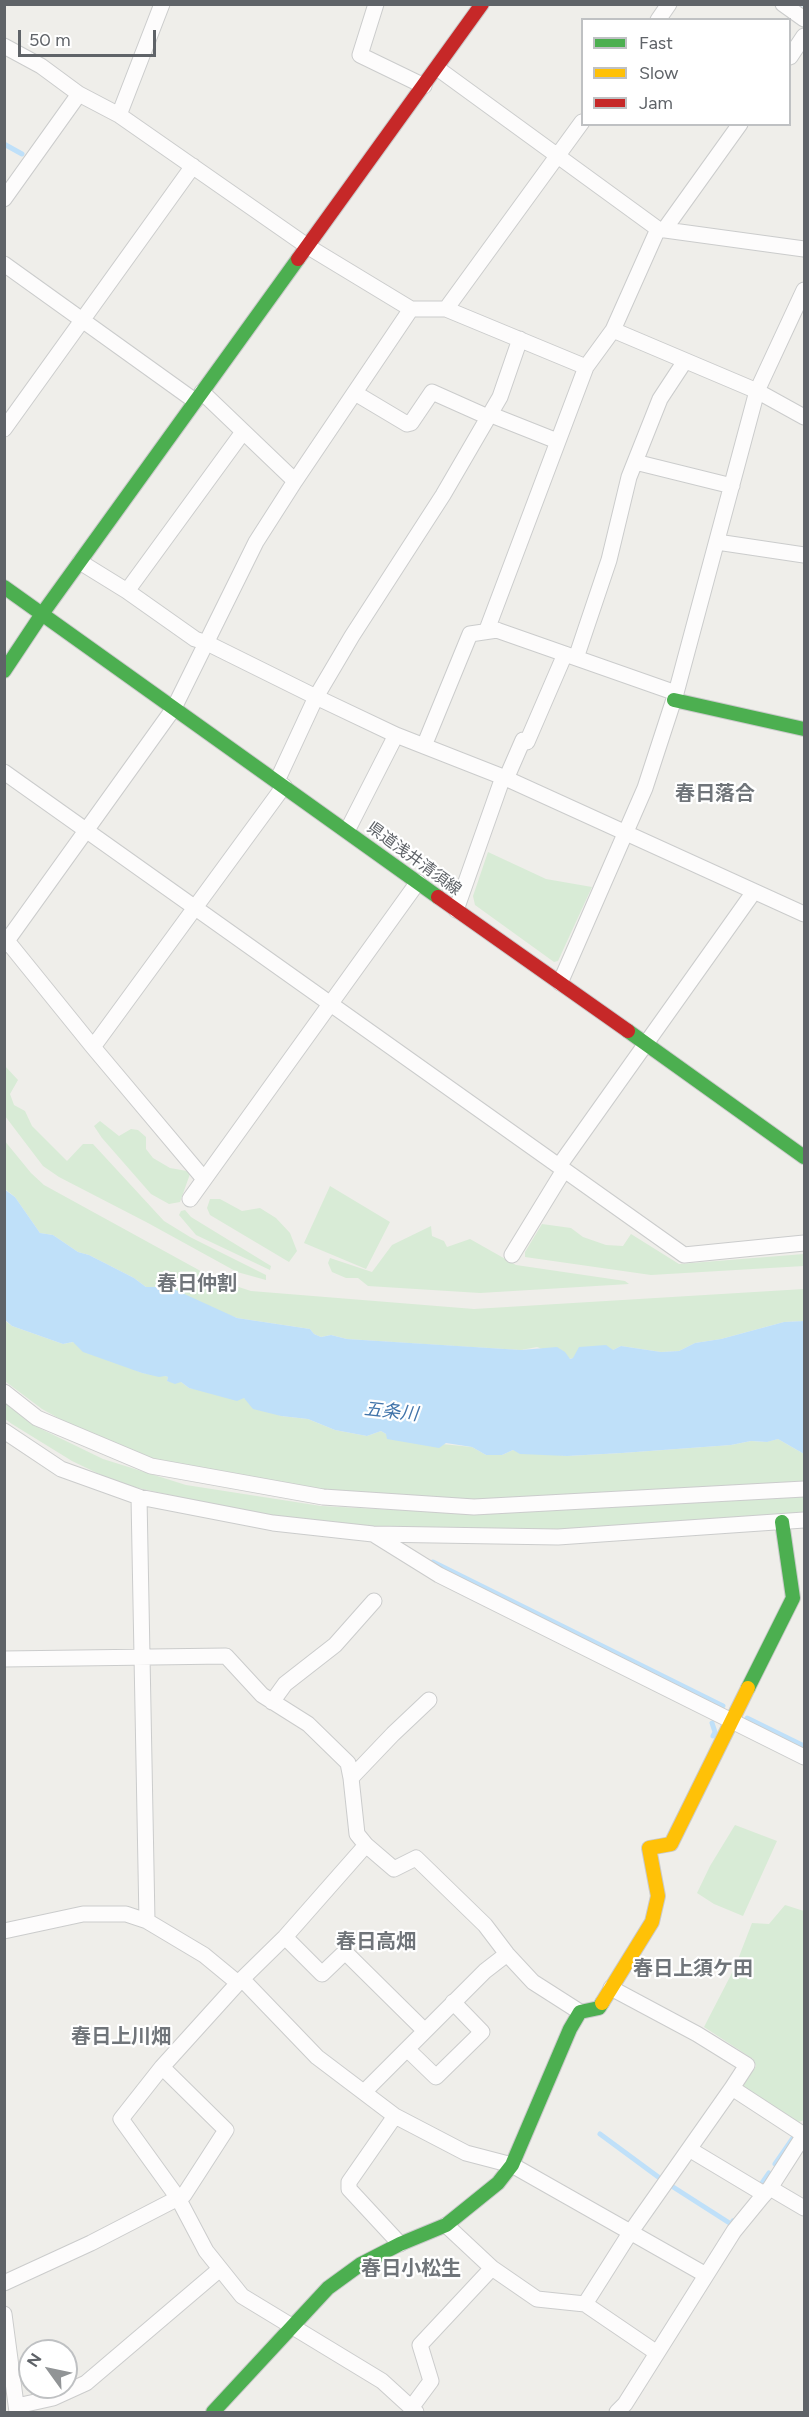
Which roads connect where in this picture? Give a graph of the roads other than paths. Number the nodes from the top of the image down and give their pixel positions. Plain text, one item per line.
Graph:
1 (162, 4) edge
2 (376, 4) edge
3 (482, 4) edge
4 (669, 4) edge
5 (783, 4) edge
6 (659, 18) edge
7 (804, 20) edge
8 (804, 36) edge
9 (4, 46) edge
10 (791, 54) edge
11 (437, 68) junction
12 (424, 86) junction
13 (79, 94) junction
14 (119, 115) junction
15 (581, 123) edge
16 (738, 126) edge
17 (558, 156) junction
18 (193, 166) junction
19 (4, 199) edge
20 (661, 229) junction
21 (307, 246) junction
22 (804, 249) edge
23 (4, 264) edge
24 (804, 290) edge
25 (411, 309) junction
26 (446, 309) junction
27 (82, 320) junction
28 (613, 330) junction
29 (520, 339) junction
30 (685, 361) junction
31 (586, 367) junction
32 (757, 391) junction
33 (355, 393) junction
34 (199, 396) junction
35 (488, 415) junction
36 (804, 417) edge
37 (4, 429) edge
38 (243, 432) junction
39 (557, 441) junction
40 (635, 462) junction
41 (295, 481) junction
42 (732, 486) junction
43 (717, 542) junction
44 (804, 555) edge
45 (80, 562) junction
46 (4, 588) edge
47 (127, 591) junction
48 (42, 614) junction
49 (497, 630) junction
50 (207, 643) junction
51 (570, 656) junction
52 (4, 671) edge
53 (675, 697) junction
54 (316, 698) junction
55 (174, 708) junction
56 (804, 729) edge
57 (396, 735) junction
58 (424, 746) junction
59 (4, 772) edge
60 (504, 778) junction
61 (281, 784) junction
62 (87, 831) junction
63 (347, 831) junction
64 (625, 834) junction
65 (417, 882) junction
66 (753, 892) junction
67 (195, 908) junction
68 (456, 910) junction
69 (804, 914) edge
70 (6, 944) edge
71 (560, 983) junction
72 (330, 1004) junction
73 (646, 1044) junction
74 (93, 1047) junction
75 (804, 1157) edge
76 (562, 1168) junction
77 (204, 1179) junction
78 (190, 1199) dead end
79 (804, 1243) edge
80 (512, 1255) dead end
81 (4, 1392) edge
82 (4, 1431) edge
83 (4, 1444) edge
84 (61, 1469) junction
85 (804, 1489) edge
86 (139, 1497) junction
87 (804, 1520) edge
88 (782, 1522) junction
89 (373, 1534) junction
90 (374, 1600) dead end
91 (799, 1601) edge
92 (142, 1657) junction
93 (4, 1659) edge
94 (429, 1700) dead end
95 (272, 1702) junction
96 (732, 1721) junction
97 (804, 1757) edge
98 (351, 1778) junction
99 (366, 1845) junction
100 (147, 1921) junction
101 (4, 1931) edge
102 (285, 1937) junction
103 (507, 1954) junction
104 (240, 1981) junction
105 (610, 1988) junction
106 (453, 2002) junction
107 (580, 2013) junction
108 (425, 2031) junction
109 (407, 2049) junction
110 (162, 2067) junction
111 (732, 2088) junction
112 (364, 2092) junction
113 (395, 2116) junction
114 (804, 2135) edge
115 (689, 2149) junction
116 (512, 2165) junction
117 (767, 2191) junction
118 (178, 2198) junction
119 (804, 2208) edge
120 (446, 2225) junction
121 (630, 2233) junction
122 (399, 2244) junction
123 (492, 2268) junction
124 (220, 2269) junction
125 (706, 2275) junction
126 (4, 2283) edge
127 (585, 2304) junction
128 (4, 2314) edge
129 (295, 2326) junction
130 (657, 2353) junction
131 (17, 2409) edge
132 (413, 2410) edge
133 (213, 2412) edge
134 (617, 2412) edge

1 - 14 street
2 - 12 street
3 - 11 street
4 - 6 street
5 - 7 street
8 - 10 street
9 - 13 street
11 - 12 street
11 - 17 street
12 - 21 street
13 - 14 street
13 - 19 street
14 - 18 street
15 - 17 street
16 - 20 street
17 - 20 street
17 - 26 street
18 - 21 street
18 - 27 street
20 - 22 street
20 - 28 street
21 - 25 street
21 - 34 street
23 - 27 street
24 - 32 street
25 - 26 street
25 - 33 street
26 - 29 street
27 - 34 street
27 - 37 street
28 - 30 street
28 - 31 street
29 - 31 street
29 - 35 street
30 - 32 street
30 - 40 street
31 - 39 street
32 - 36 street
32 - 42 street
33 - 35 street
33 - 41 street
34 - 38 street
34 - 45 street
35 - 39 street
35 - 54 street
38 - 41 street
38 - 47 street
39 - 49 street
40 - 42 street
40 - 51 street
41 - 50 street
42 - 43 street
43 - 44 street
43 - 53 street
45 - 47 street
45 - 48 street
46 - 48 street, 県道浅井清須線
47 - 50 street
48 - 52 street
48 - 55 street, 県道浅井清須線
49 - 51 street
49 - 58 street
50 - 54 street
50 - 55 street
51 - 53 street
51 - 60 street
53 - 56 street
53 - 64 street
54 - 57 street
54 - 61 street
55 - 61 street, 県道浅井清須線
55 - 62 street
57 - 58 street
57 - 63 street
58 - 60 street
59 - 62 street
60 - 64 street
60 - 68 street
61 - 63 street, 県道浅井清須線
61 - 67 street
62 - 67 street
62 - 70 street
63 - 65 street, 県道浅井清須線
64 - 66 street
64 - 71 street
65 - 68 street, 県道浅井清須線
65 - 72 street
66 - 69 street
66 - 73 street
67 - 72 street
67 - 74 street
68 - 71 street, 県道浅井清須線
70 - 74 street
71 - 73 street, 県道浅井清須線
72 - 76 street
72 - 77 street
73 - 75 street, 県道浅井清須線
73 - 76 street
74 - 77 street
76 - 79 street
76 - 80 street
77 - 78 street
81 - 85 street
82 - 84 street
83 - 84 street
84 - 86 street
86 - 89 street
86 - 92 street
87 - 88 street
88 - 89 street
88 - 91 street
89 - 96 street
90 - 95 street
91 - 96 street
92 - 93 street
92 - 95 street
92 - 100 street
94 - 98 street
95 - 98 street
96 - 97 street
96 - 105 street
98 - 99 street
99 - 102 street
99 - 103 street
100 - 101 street
100 - 104 street
102 - 104 street
102 - 108 street
103 - 106 street
103 - 107 street
104 - 110 street
104 - 112 street
105 - 107 street
105 - 111 street
106 - 108 street
106 - 109 street
107 - 116 street
108 - 109 street
109 - 112 street
110 - 118 street
110 - 118 street
111 - 114 street
111 - 115 street
112 - 113 street
113 - 116 street
113 - 122 street
114 - 117 street
115 - 117 street
115 - 121 street
116 - 120 street
116 - 121 street
117 - 119 street
117 - 125 street
118 - 124 street
118 - 126 street
120 - 122 street
120 - 123 street
121 - 125 street
121 - 127 street
122 - 129 street
123 - 127 street
123 - 132 street
124 - 129 street
124 - 131 street
125 - 130 street
127 - 130 street
128 - 131 street
129 - 132 street
129 - 133 street
130 - 134 street

